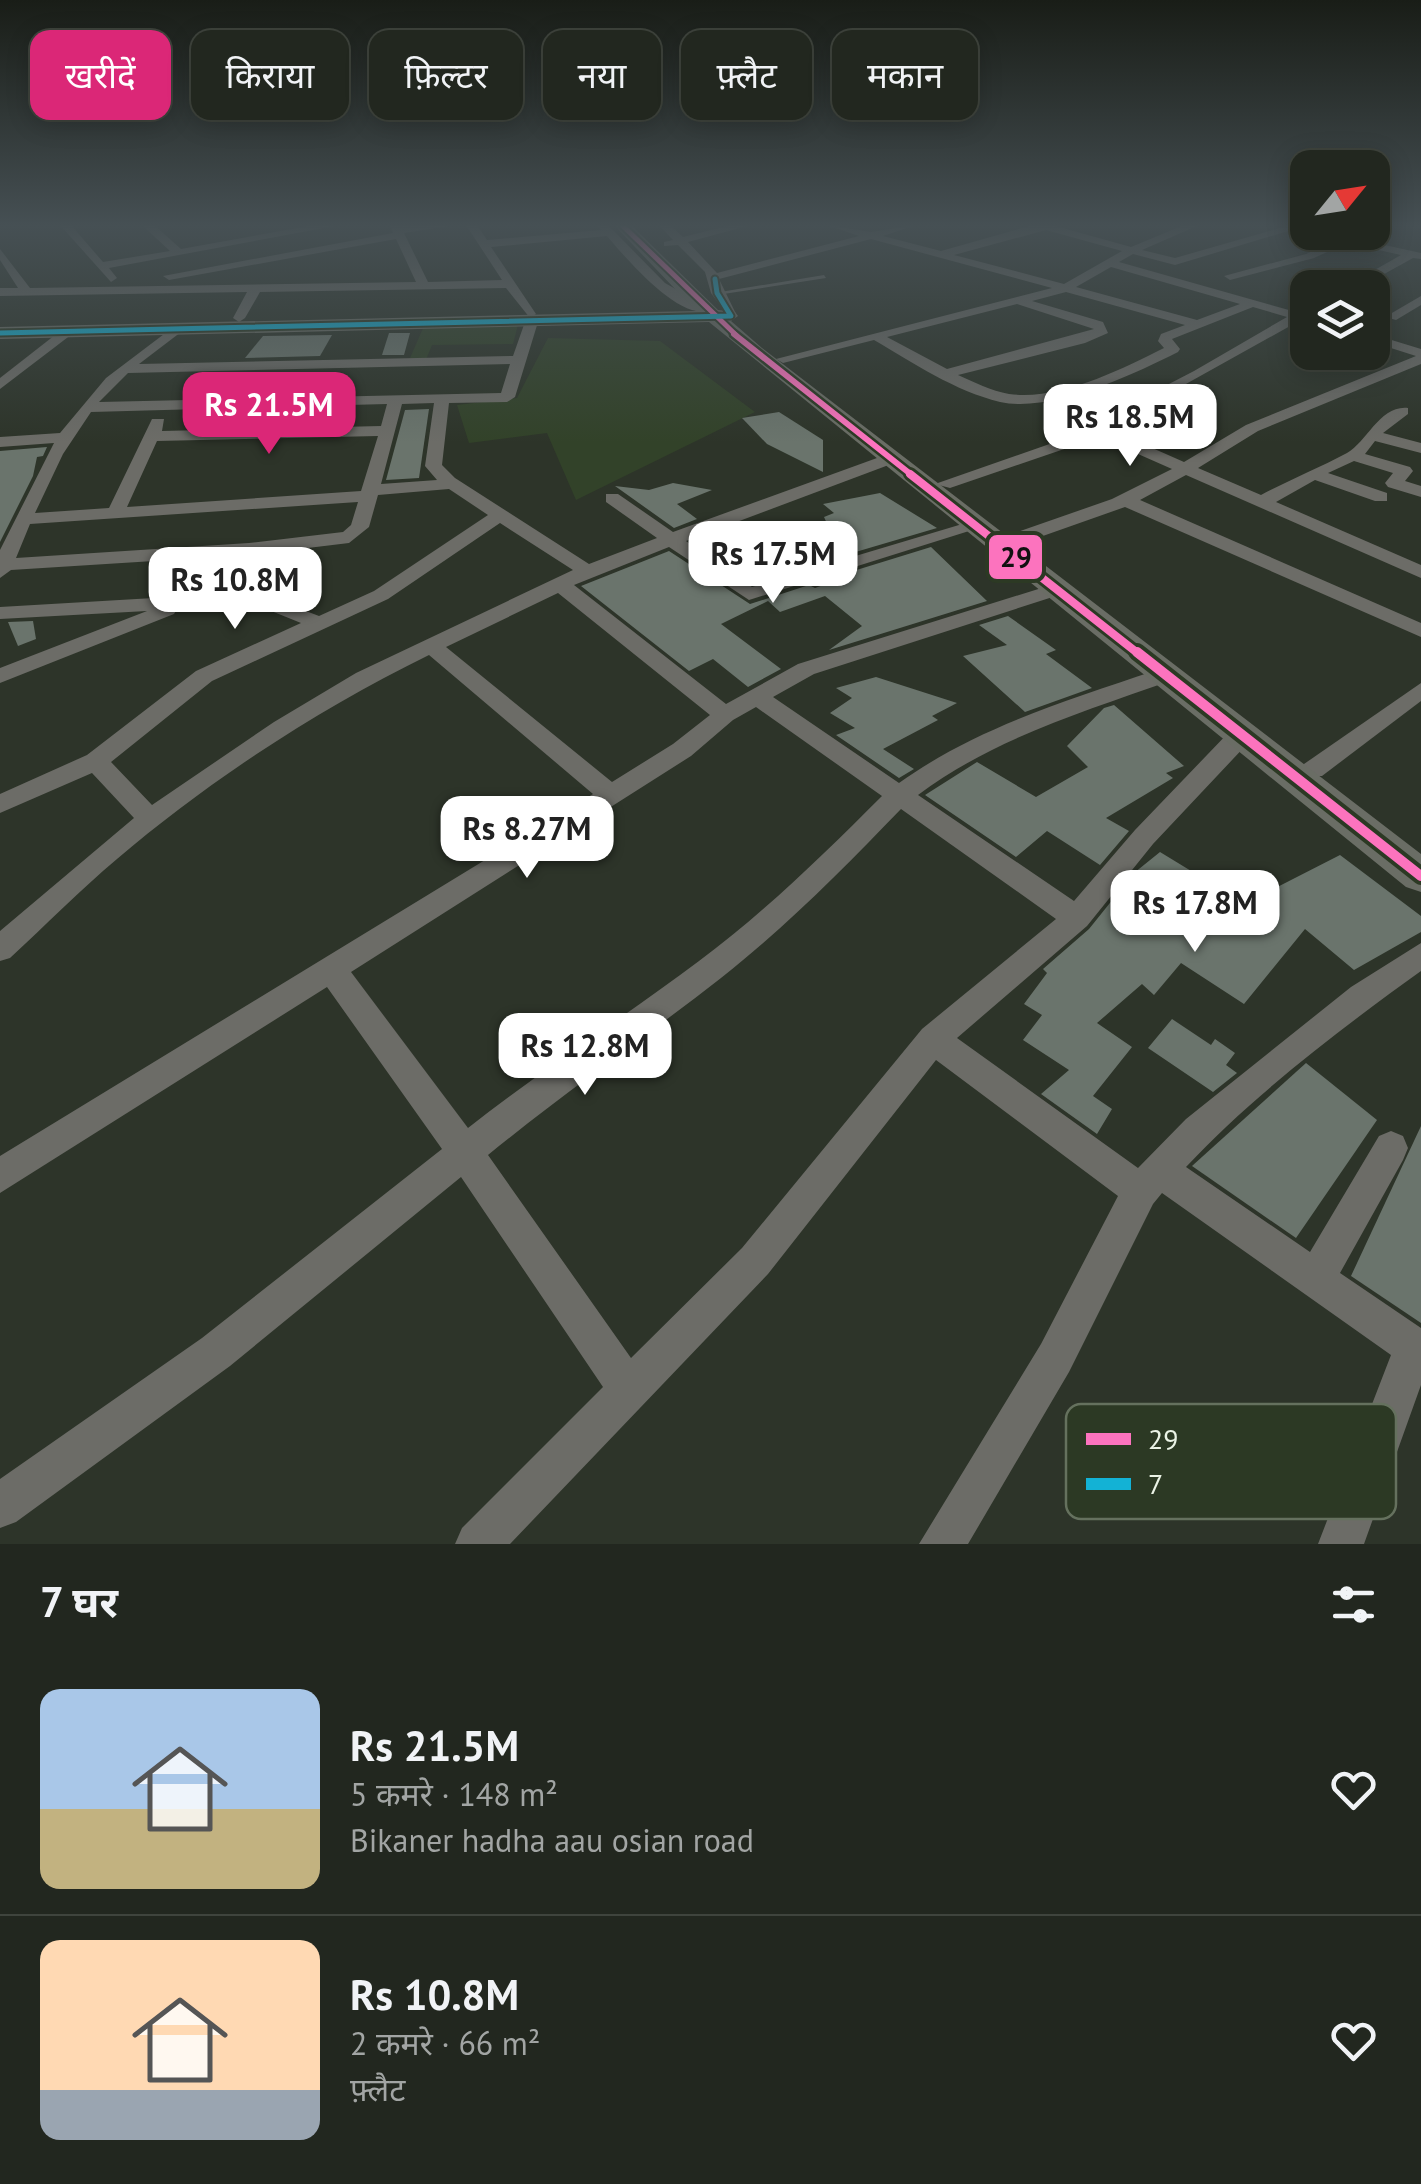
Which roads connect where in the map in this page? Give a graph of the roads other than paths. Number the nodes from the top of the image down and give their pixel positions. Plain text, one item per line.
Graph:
1 (250, 297) edge
2 (517, 297) edge
3 (701, 297) edge
4 (708, 297) edge
5 (716, 297) edge
6 (756, 297) edge
7 (1034, 297) edge
8 (1103, 297) edge
9 (1232, 297) edge
10 (1155, 300) dead end
11 (1421, 300) edge
12 (1020, 301) junction
13 (1253, 303) junction
14 (1138, 307) junction
15 (717, 309) junction
16 (1290, 312) edge
17 (1391, 317) dead end
18 (238, 318) junction
19 (530, 318) junction
20 (0, 322) edge
21 (1290, 323) edge
22 (1200, 325) junction
23 (176, 329) junction
24 (69, 331) junction
25 (0, 333) edge
26 (878, 338) junction
27 (1390, 345) edge
28 (1421, 356) edge
29 (517, 360) junction
30 (783, 360) junction
31 (125, 368) junction
32 (7, 373) edge
33 (948, 373) junction
34 (0, 385) edge
35 (442, 399) junction
36 (396, 400) junction
37 (168, 405) junction
38 (87, 407) junction
39 (1403, 411) dead end
40 (1095, 429) junction
41 (387, 431) junction
42 (1371, 435) junction
43 (149, 436) junction
44 (66, 437) junction
45 (0, 442) edge
46 (1421, 448) edge
47 (1354, 456) junction
48 (888, 459) junction
49 (1184, 466) junction
50 (1317, 475) junction
51 (452, 484) junction
52 (944, 484) junction
53 (1421, 492) edge
54 (370, 493) junction
55 (612, 498) dead end
56 (1381, 498) dead end
57 (1124, 500) junction
58 (1262, 502) junction
59 (116, 512) junction
60 (501, 514) junction
61 (24, 518) junction
62 (976, 526) junction
63 (671, 537) junction
64 (1016, 539) junction
65 (2, 568) edge
66 (587, 570) junction
67 (1421, 572) edge
68 (561, 585) junction
69 (1055, 590) junction
70 (188, 602) junction
71 (0, 614) edge
72 (319, 624) junction
73 (1421, 631) edge
74 (432, 646) junction
75 (0, 676) edge
76 (1162, 676) junction
77 (1421, 690) edge
78 (756, 696) junction
79 (725, 715) junction
80 (1240, 736) junction
81 (96, 761) junction
82 (1313, 770) junction
83 (611, 794) junction
84 (898, 797) junction
85 (2, 799) edge
86 (150, 819) junction
87 (1421, 851) edge
88 (1421, 876) edge
89 (1076, 918) junction
90 (0, 949) edge
91 (1421, 955) edge
92 (332, 970) junction
93 (933, 1038) junction
94 (1391, 1148) dead end
95 (465, 1152) junction
96 (0, 1176) edge
97 (1149, 1180) junction
98 (1315, 1279) junction
99 (1418, 1350) edge
100 (629, 1390) junction
101 (1396, 1405) edge
102 (0, 1506) edge
103 (1351, 1519) edge
104 (478, 1544) edge
105 (942, 1544) edge
106 (1341, 1544) edge

1 - 18 street
2 - 19 street
3 - 15 main road
4 - 15 main road
5 - 15 street
6 - 15 lane
7 - 12 street
8 - 14 street
9 - 13 street
10 - 14 street
11 - 17 street
12 - 26 street
12 - 33 street
13 - 16 street
13 - 22 street
14 - 22 street
15 - 19 main road
15 - 30 main road
15 - 48 main road
18 - 19 main road
18 - 20 main road
19 - 23 main road
19 - 29 street
21 - 40 street
22 - 33 street
23 - 24 main road
23 - 31 street
24 - 25 main road
24 - 32 street
26 - 30 street
26 - 33 street
27 - 28 street
28 - 49 street
29 - 31 street
29 - 35 street
30 - 52 main road
31 - 38 street
32 - 34 street
35 - 36 street
35 - 51 street
36 - 37 street
36 - 41 street
37 - 38 street
37 - 43 street
38 - 44 street
39 - 42 street
40 - 49 street
40 - 52 street
41 - 43 street
41 - 54 street
42 - 46 street
42 - 47 street
43 - 59 street
44 - 45 street
44 - 61 street
47 - 50 street
47 - 53 street
48 - 62 main road
48 - 63 street
49 - 57 street
49 - 58 street
50 - 56 street
50 - 58 street
51 - 54 street
51 - 60 street
52 - 64 main road
54 - 59 street
54 - 65 street
55 - 63 street
57 - 64 street
57 - 73 street
58 - 67 street
59 - 61 street
60 - 66 street
60 - 72 street
61 - 65 street
62 - 63 street
62 - 69 main road
63 - 66 street
64 - 82 main road
66 - 68 street
68 - 74 street
68 - 79 street
69 - 76 main road
69 - 78 street
70 - 71 street
70 - 72 street
70 - 75 street
72 - 81 street
74 - 83 street
74 - 86 street
76 - 80 main road
76 - 84 street
77 - 82 street
78 - 79 street
78 - 84 street
79 - 83 street
80 - 88 main road
80 - 89 street
81 - 85 street
81 - 86 street
82 - 87 main road
83 - 92 street
84 - 89 street
84 - 95 street
86 - 90 street
89 - 93 street
91 - 97 street
92 - 95 street
92 - 96 street
93 - 97 street
93 - 100 street
94 - 98 street
95 - 100 street
95 - 102 street
97 - 98 street
97 - 105 street
98 - 99 street
99 - 101 street
100 - 104 street
103 - 106 street

